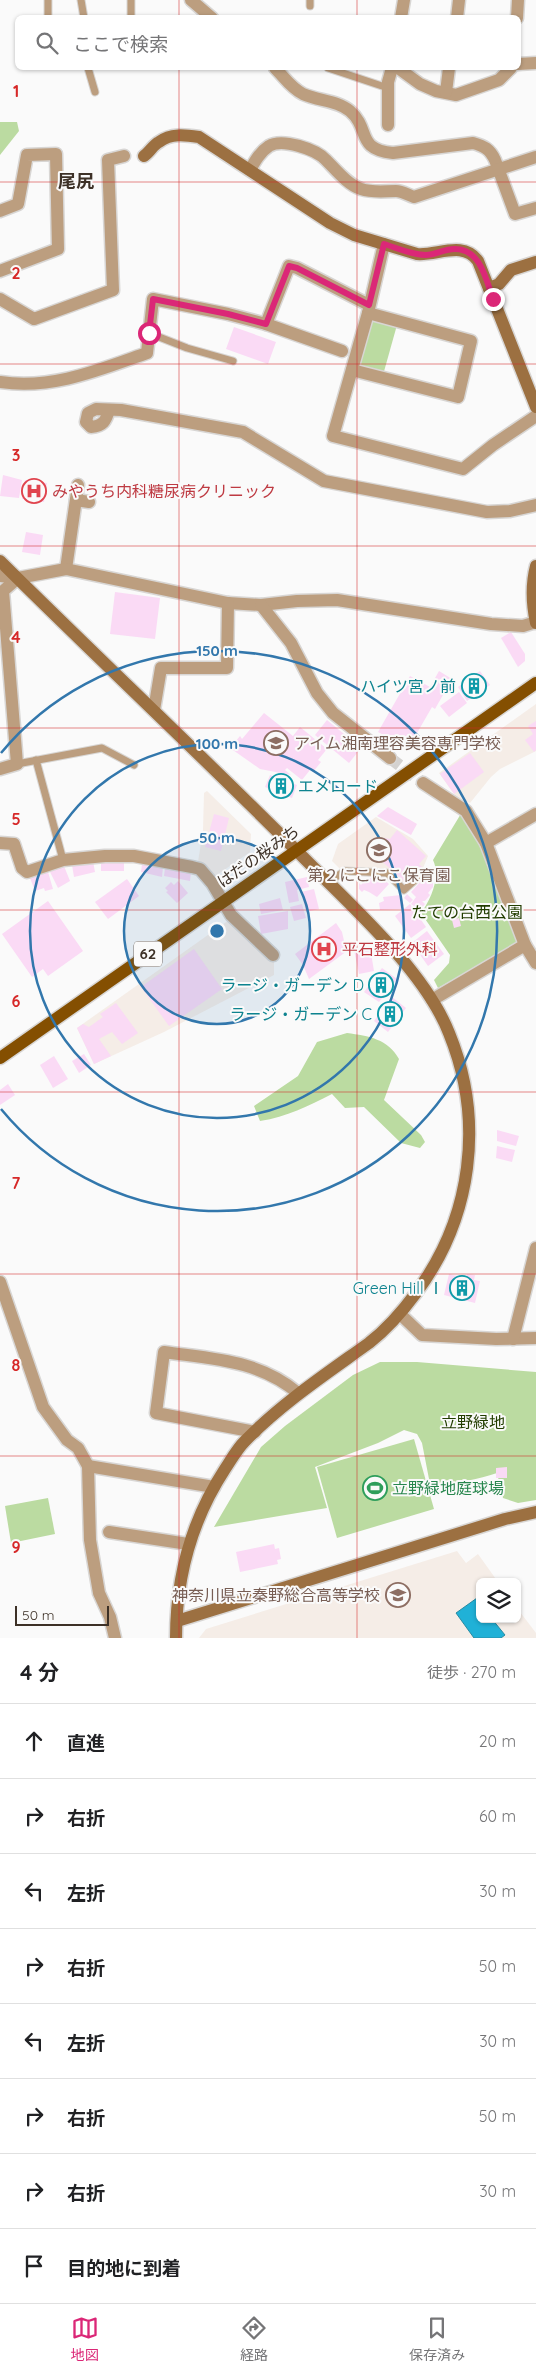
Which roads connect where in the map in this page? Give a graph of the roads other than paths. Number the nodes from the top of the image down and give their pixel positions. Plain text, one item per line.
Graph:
1 (48, 0) edge
2 (81, 0) edge
3 (131, 0) edge
4 (190, 0) edge
5 (404, 0) edge
6 (459, 0) edge
7 (518, 0) edge
8 (48, 15) edge
9 (84, 15) edge
10 (131, 15) edge
11 (208, 15) edge
12 (402, 15) edge
13 (457, 15) edge
14 (517, 15) edge
15 (536, 63) edge
16 (521, 64) edge
17 (89, 70) edge
18 (277, 70) edge
19 (334, 70) edge
20 (392, 70) edge
21 (401, 70) edge
22 (449, 70) edge
23 (508, 70) edge
24 (388, 88) junction
25 (95, 92) dead end
26 (446, 92) junction
27 (388, 125) dead end
28 (124, 156) dead end
29 (144, 156) dead end
30 (536, 157) edge
31 (499, 169) junction
32 (250, 170) junction
33 (536, 208) edge
34 (0, 211) edge
35 (384, 244) junction
36 (536, 262) edge
37 (0, 271) edge
38 (489, 288) junction
39 (0, 300) edge
40 (368, 309) junction
41 (266, 324) junction
42 (149, 333) junction
43 (342, 350) dead end
44 (233, 361) dead end
45 (352, 370) junction
46 (0, 382) edge
47 (536, 407) edge
48 (109, 410) dead end
49 (536, 416) edge
50 (78, 485) dead end
51 (76, 500) junction
52 (89, 502) dead end
53 (536, 505) edge
54 (0, 560) edge
55 (536, 566) edge
56 (66, 569) junction
57 (0, 576) edge
58 (18, 578) junction
59 (228, 604) junction
60 (261, 606) junction
61 (536, 623) edge
62 (536, 682) edge
63 (154, 710) junction
64 (390, 758) tunnel mouth
65 (36, 760) junction
66 (17, 764) junction
67 (134, 764) dead end
68 (0, 770) edge
69 (423, 782) tunnel mouth
70 (536, 814) edge
71 (0, 843) edge
72 (486, 843) junction
73 (295, 850) junction
74 (63, 860) junction
75 (424, 873) dead end
76 (328, 882) junction
77 (223, 901) junction
78 (525, 945) junction
79 (273, 955) dead end
80 (536, 964) edge
81 (432, 1000) junction
82 (0, 1058) edge
83 (536, 1248) edge
84 (0, 1282) edge
85 (400, 1314) junction
86 (536, 1338) edge
87 (513, 1339) junction
88 (298, 1393) junction
89 (255, 1432) junction
90 (88, 1466) junction
91 (214, 1486) junction
92 (536, 1512) edge
93 (109, 1532) dead end
94 (188, 1544) junction
95 (177, 1621) junction
96 (115, 1638) edge
97 (176, 1638) edge

1 - 8 lane
2 - 9 lane
3 - 10 lane
4 - 11 street
5 - 12 street
6 - 13 street
7 - 14 street
15 - 16 street
17 - 25 lane
18 - 31 street
19 - 24 lane
20 - 24 street
21 - 26 street
22 - 26 street
23 - 26 street
24 - 27 street
28 - 39 street
29 - 32 street
30 - 31 street
31 - 32 street
31 - 33 street
32 - 35 street
34 - 37 street
35 - 38 street
35 - 40 street
36 - 38 street
38 - 47 street
40 - 41 street
40 - 45 street
40 - 45 street
41 - 42 street
41 - 43 street
42 - 44 lane
42 - 46 street
45 - 49 street
48 - 53 street
50 - 51 street
51 - 52 street
51 - 56 street
54 - 58 street
55 - 61 street
56 - 58 street
56 - 59 street
57 - 58 street
58 - 63 street
58 - 66 street
59 - 60 street
59 - 63 street
60 - 61 street
60 - 64 street
62 - 73 main road, はだの桜みち / 62
63 - 73 street
65 - 66 lane
65 - 67 lane
65 - 74 lane
66 - 68 street
69 - 72 street
70 - 72 street
71 - 74 street
72 - 78 street
73 - 76 street
73 - 77 main road, はだの桜みち / 62
74 - 77 street
75 - 76 lane
76 - 81 street
77 - 79 street
77 - 82 main road, はだの桜みち / 62
78 - 80 street
78 - 81 street
81 - 85 street
83 - 87 street
84 - 90 street
85 - 87 street
85 - 88 street
86 - 87 street
88 - 89 street
88 - 89 street
89 - 91 street
90 - 91 street
90 - 96 street
91 - 94 street
92 - 95 street
93 - 94 street
94 - 95 street
95 - 97 street

